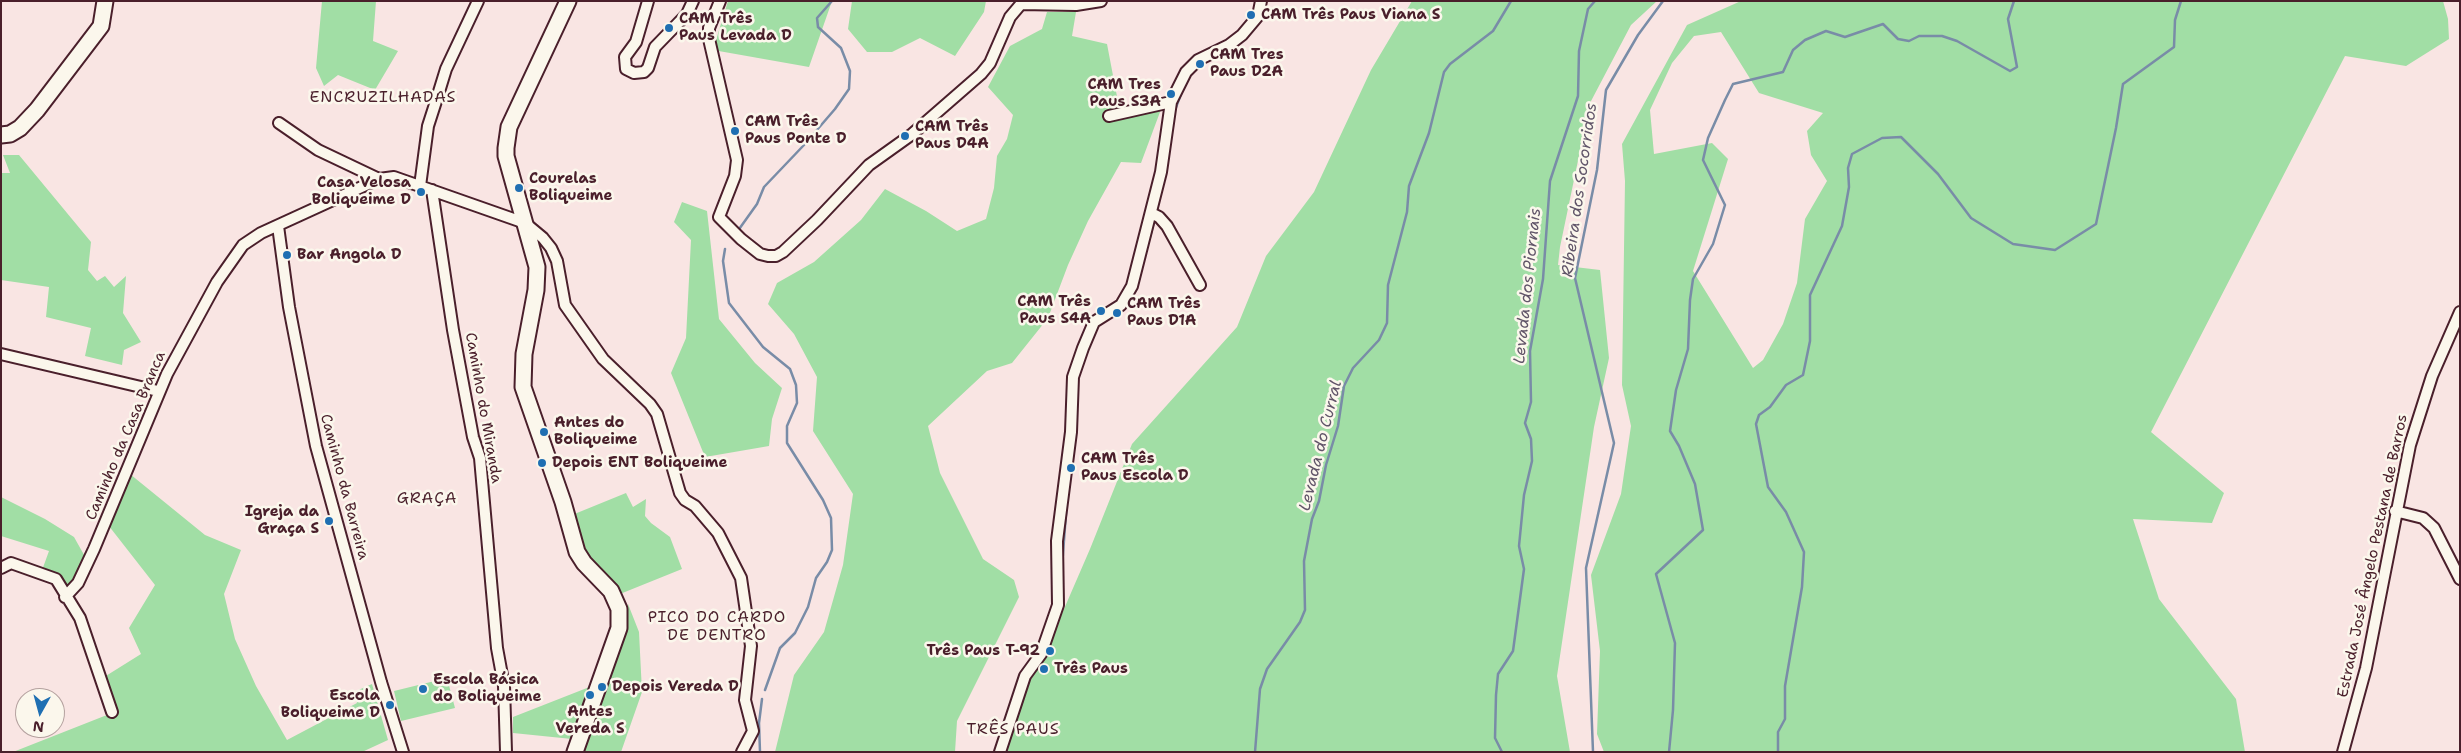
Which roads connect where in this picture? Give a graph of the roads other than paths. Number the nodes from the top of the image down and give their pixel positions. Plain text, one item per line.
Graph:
1 (105, 1) edge
2 (478, 1) edge
3 (568, 1) edge
4 (648, 1) edge
5 (693, 1) edge
6 (720, 1) edge
7 (1101, 1) edge
8 (1261, 1) edge
9 (1171, 102) junction
10 (1109, 116) dead end
11 (280, 123) dead end
12 (1, 135) edge
13 (378, 179) junction
14 (420, 186) junction
15 (432, 190) junction
16 (1151, 213) junction
17 (525, 224) junction
18 (278, 226) junction
19 (1200, 285) dead end
20 (2460, 312) edge
21 (1, 354) edge
22 (158, 391) junction
23 (2395, 511) junction
24 (1, 568) edge
25 (2460, 579) edge
26 (65, 597) junction
27 (112, 712) dead end
28 (403, 752) edge
29 (506, 752) edge
30 (575, 752) edge
31 (742, 752) edge
32 (1000, 752) edge
33 (2343, 752) edge

1 - 12 main road
2 - 14 street
3 - 17 main road
4 - 5 street
6 - 7 street
8 - 9 street
9 - 10 street
9 - 16 street
11 - 13 street
13 - 14 street
13 - 18 street, Caminho da Casa Branca
14 - 15 street
15 - 17 street
15 - 29 street, Caminho do Miranda
16 - 19 street
16 - 32 street
17 - 30 main road
17 - 31 street
18 - 22 street, Caminho da Casa Branca
18 - 28 street, Caminho da Barreira
20 - 23 street, Estrada José Ângelo Pestana de Barros
21 - 22 street
22 - 26 street, Caminho da Casa Branca
23 - 25 street
23 - 33 street, Estrada José Ângelo Pestana de Barros
24 - 26 street
26 - 27 street

